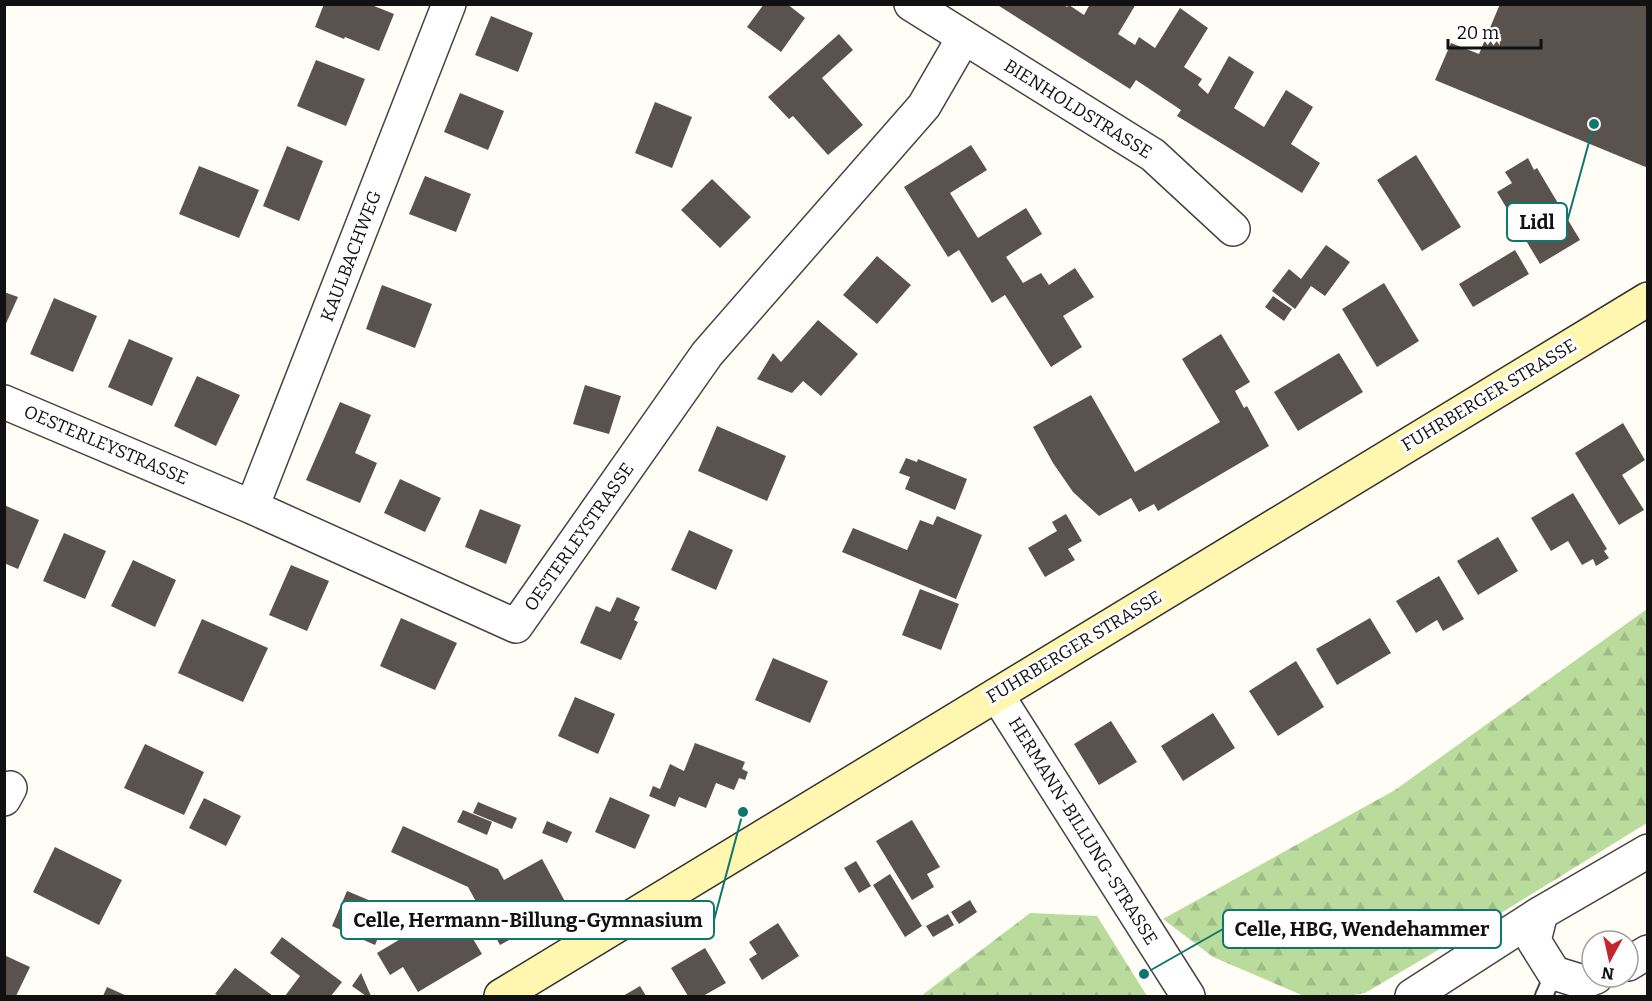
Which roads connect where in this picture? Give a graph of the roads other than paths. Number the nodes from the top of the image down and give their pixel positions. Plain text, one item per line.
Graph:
1 (449, 4) edge
2 (911, 4) edge
3 (964, 37) junction
4 (1233, 229) dead end
5 (1647, 299) edge
6 (4, 402) edge
7 (252, 507) junction
8 (997, 695) junction
9 (1647, 850) edge
10 (1541, 913) junction
11 (1580, 982) edge
12 (1549, 985) edge
13 (501, 996) edge
14 (1188, 996) edge
15 (1412, 996) edge

1 - 7 street, KAULBACHWEG
2 - 3 street, BIENHOLDSTRASSE
3 - 4 street, BIENHOLDSTRASSE
3 - 7 street, OESTERLEYSTRASSE
5 - 8 main road, FUHRBERGER STRASSE
6 - 7 street, OESTERLEYSTRASSE
8 - 13 main road, FUHRBERGER STRASSE
8 - 14 street, HERMANN-BILLUNG-STRASSE
9 - 10 street
10 - 12 street
10 - 15 street
11 - 12 street

